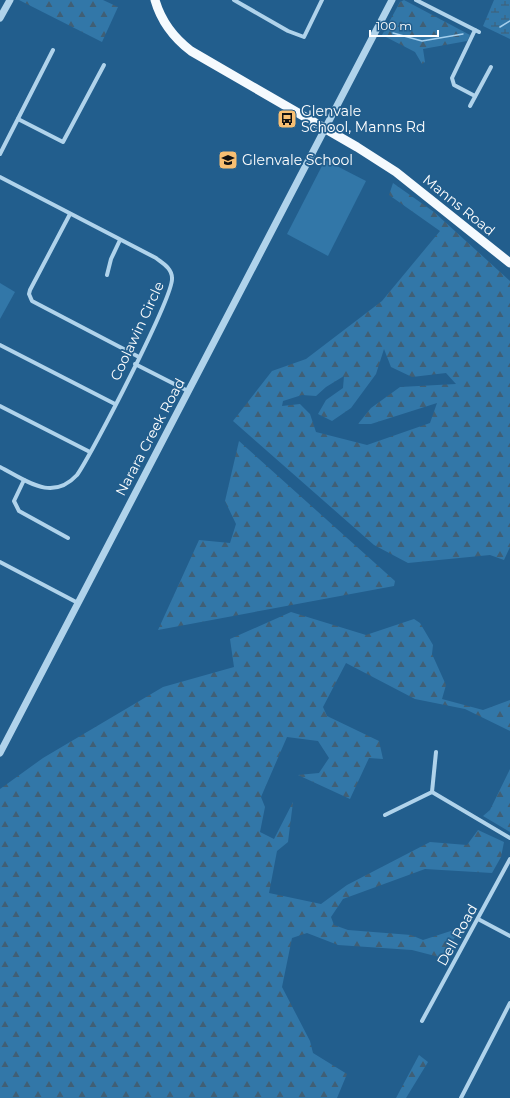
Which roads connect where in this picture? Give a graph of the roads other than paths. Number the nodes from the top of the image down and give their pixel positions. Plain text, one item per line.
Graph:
1 (10, 0) edge
2 (155, 0) edge
3 (234, 0) edge
4 (322, 0) edge
5 (392, 0) edge
6 (416, 0) edge
7 (0, 18) edge
8 (53, 50) dead end
9 (104, 65) dead end
10 (491, 67) dead end
11 (475, 96) junction
12 (470, 106) dead end
13 (18, 118) junction
14 (324, 130) junction
15 (0, 154) edge
16 (0, 177) edge
17 (70, 214) junction
18 (120, 240) junction
19 (510, 263) edge
20 (107, 275) dead end
21 (0, 345) edge
22 (139, 356) junction
23 (135, 364) junction
24 (188, 391) junction
25 (115, 404) junction
26 (0, 406) edge
27 (90, 452) junction
28 (0, 467) edge
29 (24, 480) junction
30 (68, 538) dead end
31 (0, 562) edge
32 (78, 603) junction
33 (436, 752) dead end
34 (0, 753) edge
35 (432, 792) junction
36 (385, 815) dead end
37 (510, 838) edge
38 (510, 859) edge
39 (478, 919) junction
40 (510, 936) edge
41 (510, 1003) edge
42 (422, 1021) dead end
43 (462, 1098) edge

1 - 7 street
2 - 14 main road, Manns Road
3 - 4 street
5 - 14 street, Narara Creek Road
6 - 11 street
8 - 13 street
9 - 13 street
10 - 11 street
11 - 12 street
13 - 15 street
14 - 19 main road, Manns Road
14 - 24 street, Narara Creek Road
16 - 17 street, Coolawin Circle
17 - 18 street, Coolawin Circle
17 - 22 street
18 - 20 street
18 - 22 street, Coolawin Circle
21 - 25 street
22 - 23 street, Coolawin Circle
23 - 24 street
23 - 25 street, Coolawin Circle
24 - 32 street, Narara Creek Road
25 - 27 street, Coolawin Circle
26 - 27 street
27 - 29 street, Coolawin Circle
28 - 29 street, Coolawin Circle
29 - 30 street
31 - 32 street
32 - 34 street, Narara Creek Road
33 - 35 street
35 - 36 street
35 - 37 street
38 - 39 street, Dell Road
39 - 40 street
39 - 42 street, Dell Road
41 - 43 street

